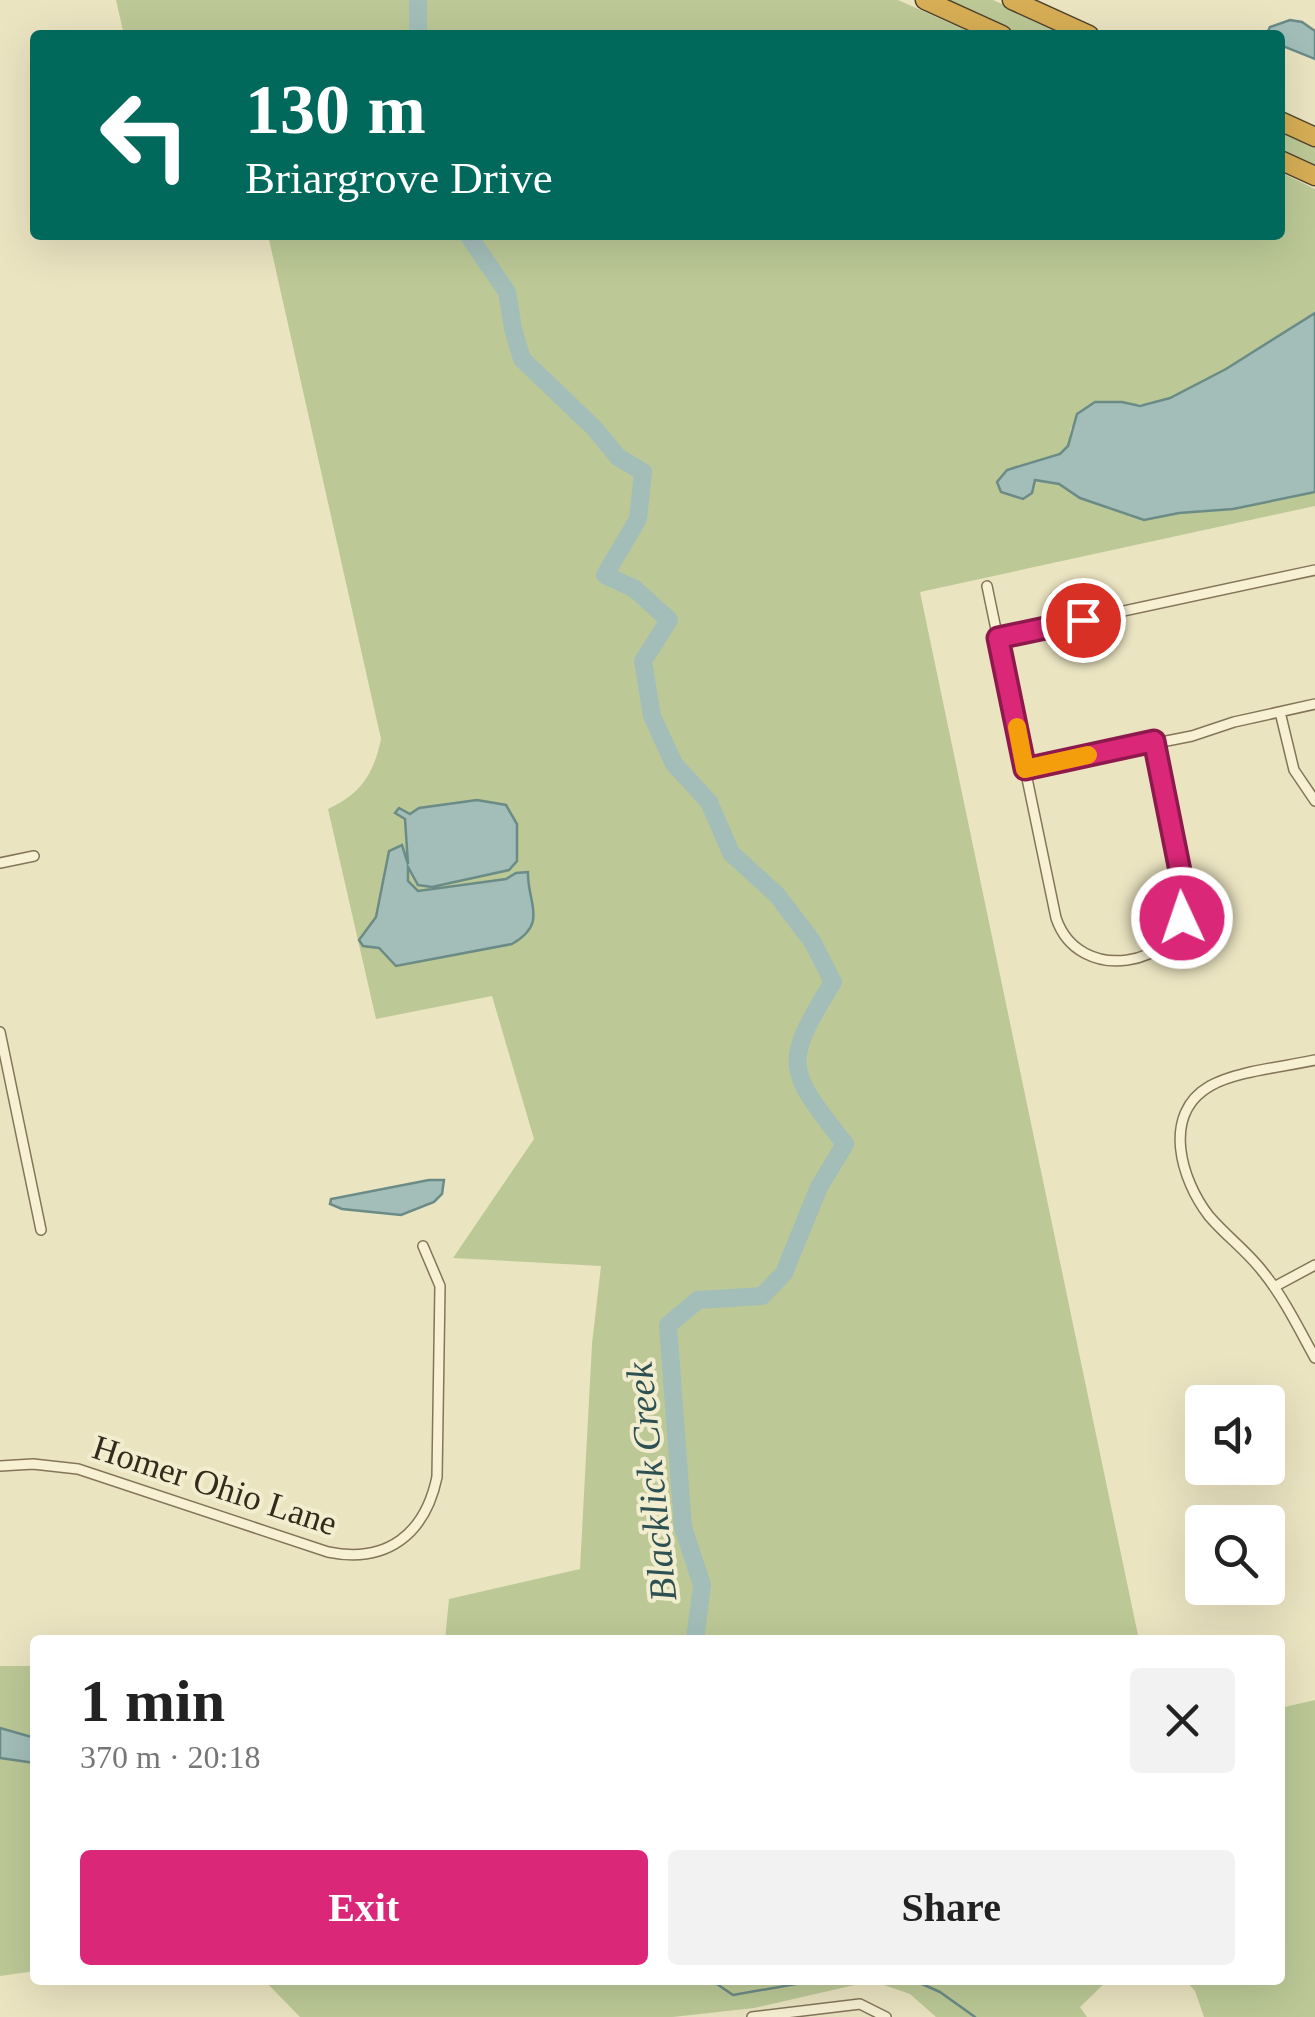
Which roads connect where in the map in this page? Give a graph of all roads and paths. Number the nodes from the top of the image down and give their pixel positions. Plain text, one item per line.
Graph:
1 (924, 0) edge
2 (1012, 0) edge
3 (991, 30) edge
4 (1078, 30) edge
5 (1285, 124) edge
6 (1315, 137) edge
7 (1285, 162) edge
8 (1315, 176) edge
9 (1315, 570) edge
10 (987, 586) dead end
11 (998, 638) junction
12 (1315, 704) edge
13 (1280, 712) junction
14 (1154, 741) junction
15 (1025, 769) junction
16 (1315, 801) edge
17 (34, 856) dead end
18 (0, 863) edge
19 (0, 1032) edge
20 (1315, 1060) edge
21 (41, 1230) dead end
22 (424, 1246) dead end
23 (1315, 1265) edge
24 (1274, 1287) junction
25 (1315, 1358) edge
26 (0, 1466) edge
27 (752, 2017) edge
28 (886, 2017) edge

1 - 3 highway
2 - 4 highway
5 - 6 highway
7 - 8 highway
9 - 11 street
10 - 11 street
11 - 15 street
12 - 13 street
13 - 14 street
13 - 16 street
14 - 15 street
14 - 15 street
17 - 18 street
19 - 21 street
20 - 24 street
22 - 26 street, Homer Ohio Lane
23 - 24 street
24 - 25 street
27 - 28 street

